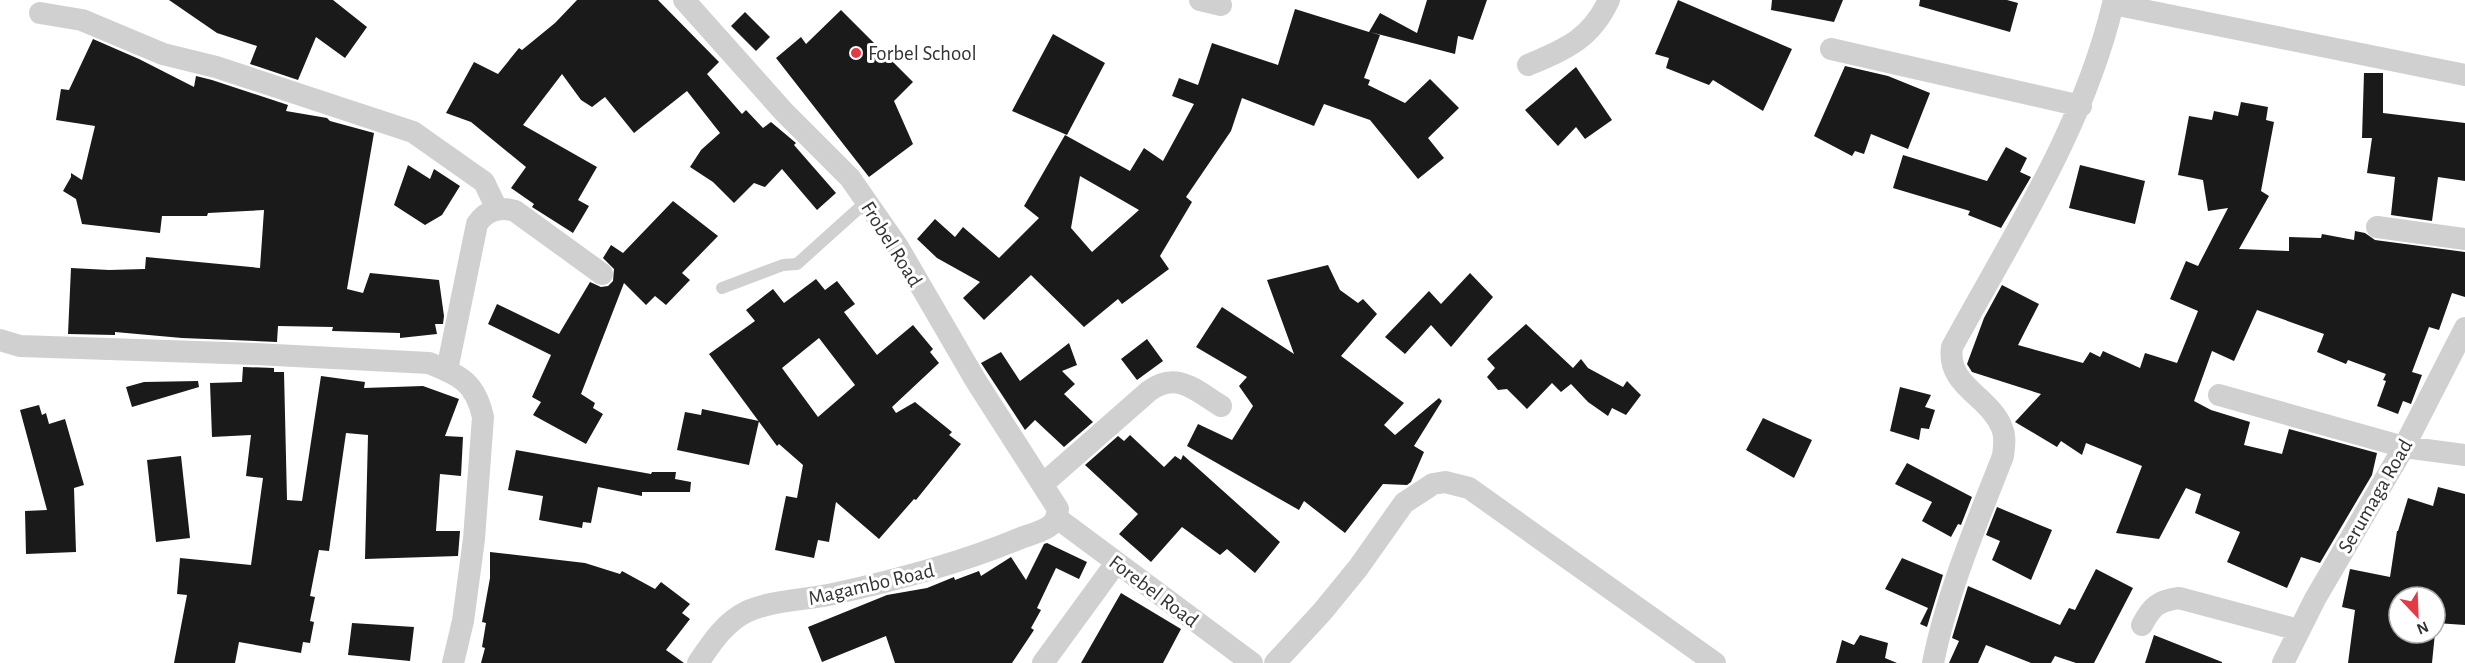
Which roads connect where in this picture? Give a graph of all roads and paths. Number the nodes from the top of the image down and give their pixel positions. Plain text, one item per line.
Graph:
1 (684, 0) edge
2 (1610, 0) edge
3 (2114, 2) edge
4 (40, 14) dead end
5 (1831, 49) dead end
6 (1528, 65) dead end
7 (2465, 75) edge
8 (2080, 106) junction
9 (867, 201) junction
10 (497, 209) junction
11 (2377, 227) dead end
12 (2465, 239) edge
13 (602, 274) dead end
14 (722, 288) dead end
15 (2465, 328) edge
16 (0, 340) edge
17 (447, 370) junction
18 (2219, 395) dead end
19 (1221, 406) dead end
20 (2404, 447) junction
21 (2465, 455) edge
22 (1043, 484) junction
23 (1057, 518) junction
24 (1116, 563) junction
25 (2142, 625) dead end
26 (2299, 630) junction
27 (1242, 660) edge
28 (453, 663) edge
29 (698, 663) edge
30 (1043, 663) edge
31 (1275, 663) edge
32 (1715, 663) edge
33 (1932, 663) edge
34 (2283, 663) edge

1 - 9 street, Frobel Road
2 - 6 street
3 - 7 street
3 - 8 street
4 - 10 street
5 - 8 street
8 - 33 street
9 - 14 lane
9 - 22 street, Frobel Road
10 - 13 street
10 - 17 street
11 - 12 street
15 - 20 street, Serumaga Road
16 - 17 street
17 - 28 street
18 - 20 street
19 - 22 street
20 - 21 street
20 - 26 street, Serumaga Road
22 - 23 street, Frobel Road
23 - 24 street, Forebel Road
23 - 29 street, Magambo Road
24 - 27 street, Forebel Road
24 - 30 street
25 - 26 street
26 - 34 street, Serumaga Road
31 - 32 street

